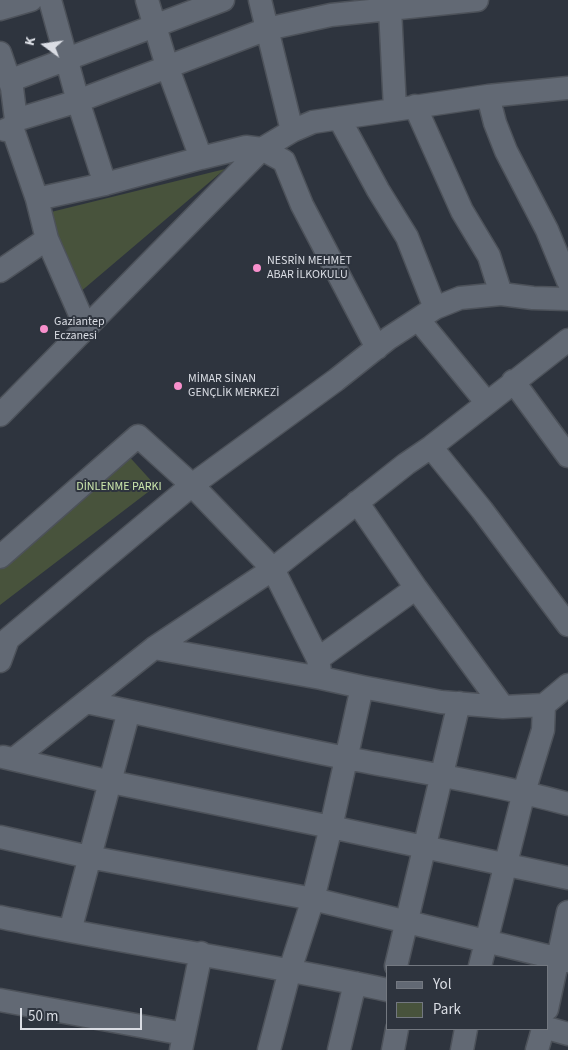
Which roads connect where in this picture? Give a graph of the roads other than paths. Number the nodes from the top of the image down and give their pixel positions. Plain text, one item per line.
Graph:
1 (31, 0) edge
2 (50, 0) edge
3 (147, 0) edge
4 (223, 0) edge
5 (260, 0) edge
6 (477, 0) edge
7 (378, 7) edge
8 (0, 9) edge
9 (155, 26) junction
10 (267, 30) junction
11 (0, 53) edge
12 (66, 59) junction
13 (167, 66) junction
14 (9, 81) junction
15 (568, 88) edge
16 (488, 96) junction
17 (78, 101) junction
18 (405, 108) junction
19 (339, 118) junction
20 (9, 127) edge
21 (292, 131) junction
22 (262, 149) junction
23 (201, 158) junction
24 (104, 184) junction
25 (36, 199) junction
26 (48, 239) junction
27 (0, 271) edge
28 (568, 281) edge
29 (501, 294) junction
30 (568, 299) edge
31 (427, 314) junction
32 (86, 328) junction
33 (568, 340) edge
34 (377, 348) junction
35 (513, 381) junction
36 (487, 403) junction
37 (0, 415) edge
38 (431, 446) junction
39 (568, 456) edge
40 (192, 485) junction
41 (357, 502) junction
42 (0, 557) edge
43 (273, 569) junction
44 (416, 588) junction
45 (568, 625) edge
46 (3, 632) edge
47 (154, 648) junction
48 (0, 661) edge
49 (320, 669) junction
50 (568, 685) edge
51 (362, 687) junction
52 (86, 702) junction
53 (459, 704) junction
54 (544, 705) junction
55 (503, 707) junction
56 (129, 711) junction
57 (7, 757) edge
58 (345, 758) junction
59 (441, 775) junction
60 (111, 782) junction
61 (524, 792) junction
62 (568, 804) edge
63 (332, 827) junction
64 (0, 837) edge
65 (424, 846) junction
66 (89, 857) junction
67 (506, 864) junction
68 (568, 878) edge
69 (313, 899) junction
70 (568, 912) edge
71 (0, 917) edge
72 (406, 922) junction
73 (70, 931) junction
74 (486, 941) junction
75 (201, 953) junction
76 (562, 959) edge
77 (396, 965) edge
78 (480, 965) edge
79 (290, 970) junction
80 (355, 983) junction
81 (386, 990) edge
82 (0, 1000) edge
83 (548, 1006) edge
84 (548, 1028) edge
85 (397, 1030) edge
86 (466, 1030) edge
87 (543, 1030) edge
88 (568, 1034) edge
89 (182, 1042) edge
90 (269, 1050) edge
91 (340, 1050) edge
92 (393, 1050) edge
93 (462, 1050) edge
94 (537, 1050) edge

1 - 8 street
2 - 12 street
3 - 9 street
4 - 9 street
5 - 10 street
6 - 7 street
7 - 10 street
7 - 18 street
9 - 12 street
9 - 13 street
10 - 13 street
10 - 21 street
11 - 14 street
12 - 14 street
12 - 17 street
13 - 17 street
13 - 23 street
14 - 20 street
15 - 16 street
16 - 18 street
16 - 28 street
17 - 20 street
17 - 24 street
18 - 19 street
18 - 29 street
19 - 21 street
19 - 31 street
20 - 25 street
21 - 22 street
22 - 23 street
22 - 32 street
22 - 34 street
23 - 24 street
24 - 25 street
25 - 26 street
26 - 27 street
26 - 32 street
29 - 30 street
29 - 31 street
31 - 34 street
31 - 36 street
32 - 37 street
33 - 35 street
34 - 40 street
35 - 36 street
35 - 39 street
36 - 38 street
38 - 41 street
38 - 45 street
40 - 42 street
40 - 43 street
40 - 46 street
41 - 43 street
41 - 44 street
43 - 47 street
43 - 49 street
44 - 49 street
44 - 55 street
46 - 48 street
47 - 49 street
47 - 52 street
49 - 51 street
50 - 54 street
51 - 53 street
51 - 58 street
52 - 56 street
52 - 57 street
53 - 55 street
53 - 59 street
54 - 55 street
54 - 61 street
56 - 58 street
56 - 60 street
57 - 60 street
58 - 59 street
58 - 63 street
59 - 61 street
59 - 65 street
60 - 63 street
60 - 66 street
61 - 62 street
61 - 67 street
63 - 65 street
63 - 69 street
64 - 66 street
65 - 67 street
65 - 72 street
66 - 69 street
66 - 73 street
67 - 68 street
67 - 74 street
69 - 72 street
69 - 79 street
70 - 76 street
71 - 73 street
72 - 74 street
72 - 77 street
73 - 75 street
74 - 76 street
74 - 78 street
75 - 79 street
75 - 89 street
76 - 83 street
79 - 80 street
79 - 90 street
80 - 81 street
80 - 91 street
82 - 89 street
84 - 88 street
85 - 92 street
86 - 93 street
87 - 94 street

